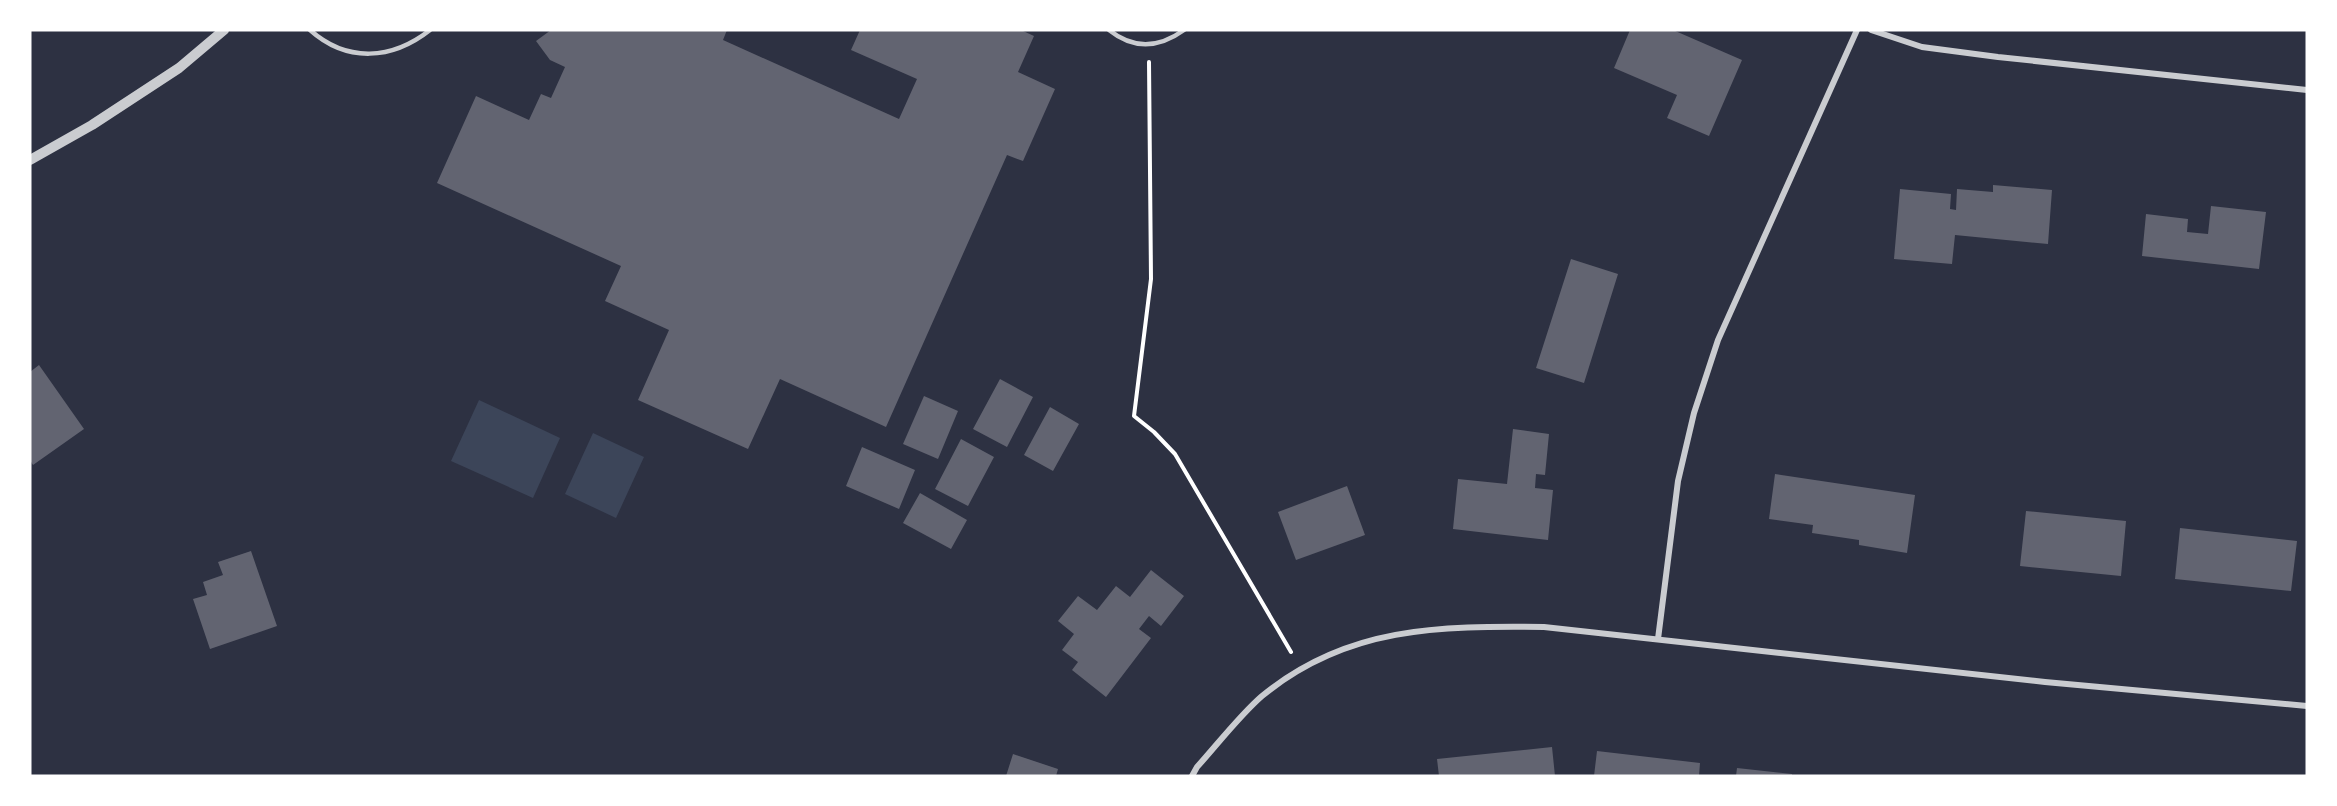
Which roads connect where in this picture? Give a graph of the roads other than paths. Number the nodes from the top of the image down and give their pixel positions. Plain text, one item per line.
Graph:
1 (224, 30) edge
2 (310, 30) edge
3 (430, 30) edge
4 (1109, 30) edge
5 (1184, 30) edge
6 (1857, 30) edge
7 (1871, 30) edge
8 (2307, 90) edge
9 (30, 160) edge
10 (1658, 639) junction
11 (2307, 706) edge
12 (1192, 776) edge

1 - 9 street
2 - 3 lane
4 - 5 lane
6 - 10 street
7 - 8 street
10 - 11 street
10 - 12 street

